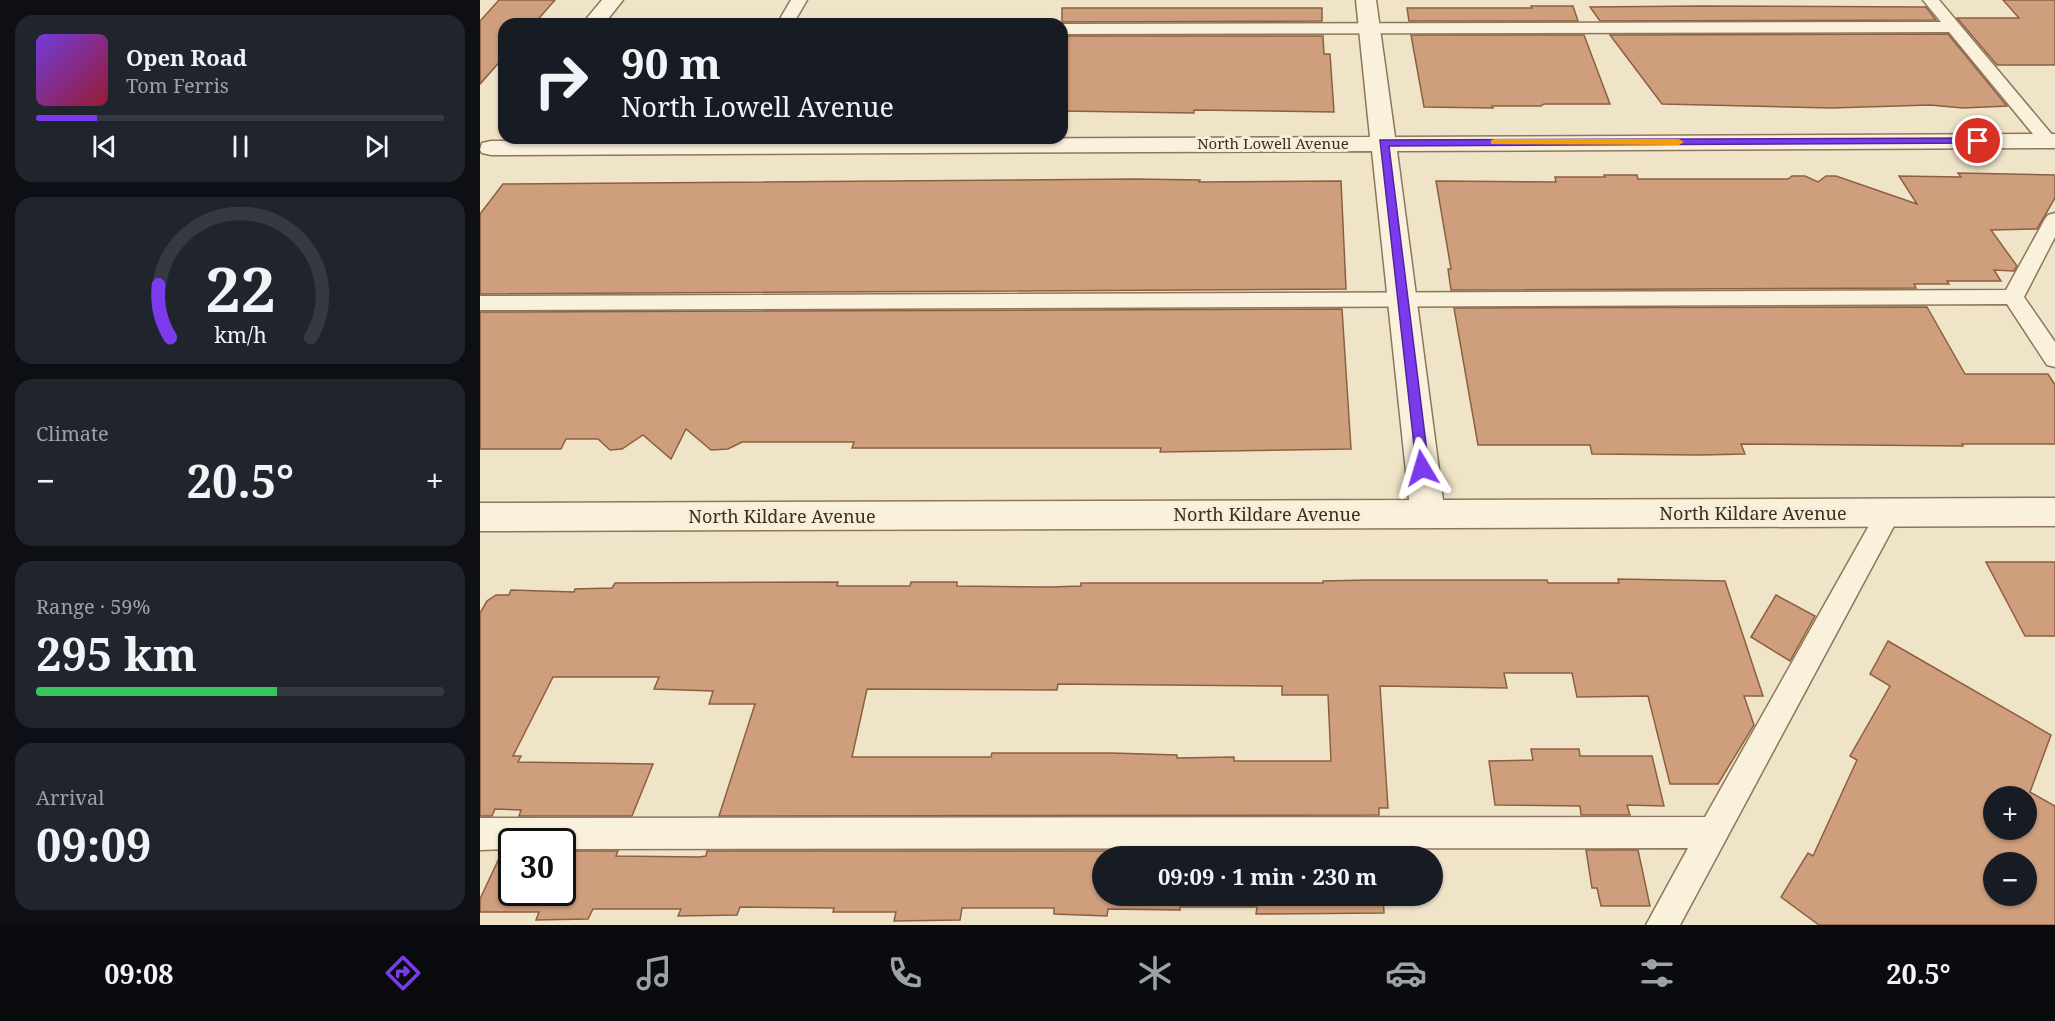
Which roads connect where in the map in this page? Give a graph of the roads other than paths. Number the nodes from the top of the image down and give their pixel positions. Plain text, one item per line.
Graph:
1 (613, 0) edge
2 (799, 0) edge
3 (1366, 0) edge
4 (1931, 0) edge
5 (598, 18) edge
6 (788, 18) edge
7 (1953, 27) junction
8 (1370, 28) junction
9 (1068, 29) edge
10 (2051, 141) edge
11 (1068, 142) edge
12 (1383, 142) junction
13 (640, 144) edge
14 (492, 148) edge
15 (2055, 219) edge
16 (2013, 297) junction
17 (1402, 298) junction
18 (480, 303) edge
19 (2055, 358) edge
20 (2055, 512) edge
21 (1889, 513) junction
22 (1428, 514) junction
23 (480, 517) edge
24 (1713, 832) junction
25 (480, 834) edge
26 (1662, 925) edge

1 - 5 street
2 - 6 lane
3 - 8 street
4 - 7 lane
7 - 8 lane
7 - 10 lane
8 - 9 lane
8 - 12 street
10 - 12 street, North Lowell Avenue
11 - 12 street, North Lowell Avenue
12 - 17 street
13 - 14 street, North Lowell Avenue
15 - 16 lane
16 - 17 lane
16 - 19 lane
17 - 18 lane
17 - 22 street
20 - 21 street, North Kildare Avenue
21 - 22 street, North Kildare Avenue
21 - 24 lane
22 - 23 street, North Kildare Avenue
24 - 25 lane
24 - 26 lane

